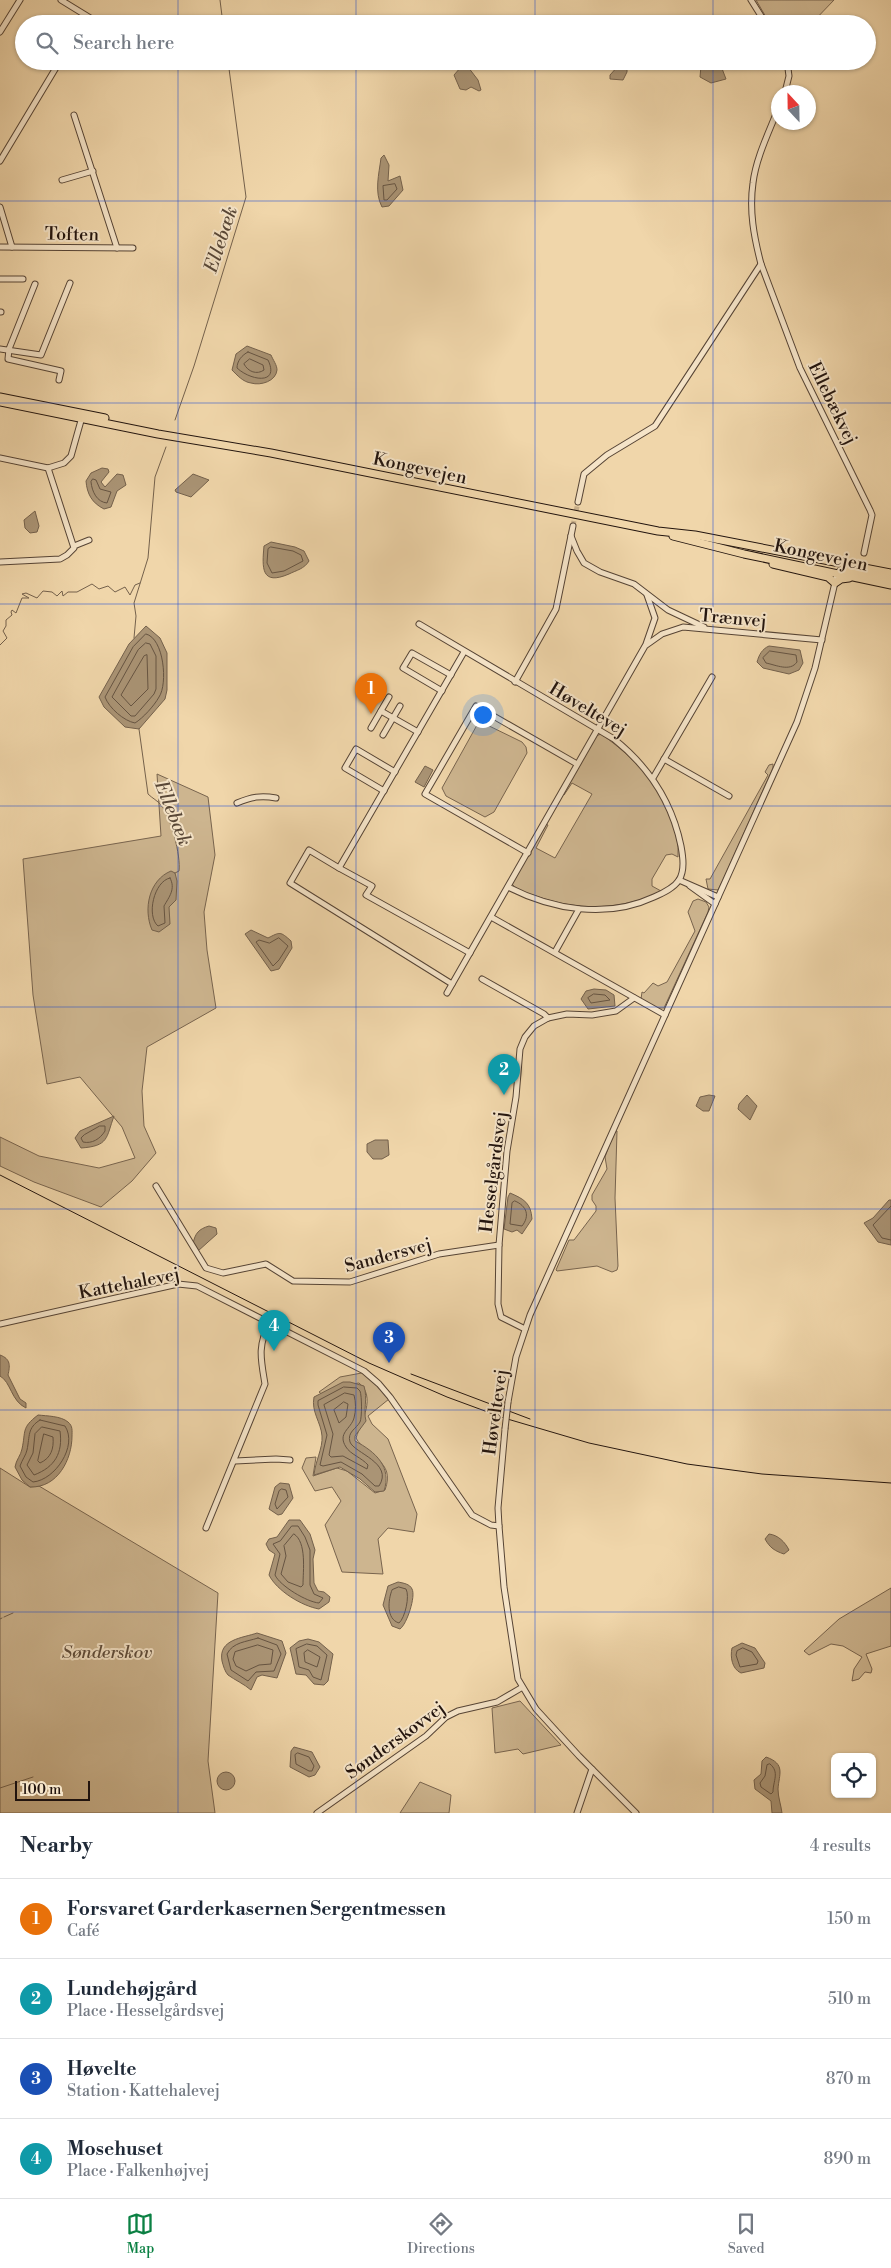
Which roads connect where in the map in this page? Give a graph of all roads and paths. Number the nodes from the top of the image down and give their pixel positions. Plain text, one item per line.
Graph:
1 (20, 0) edge
2 (62, 0) edge
3 (751, 0) edge
4 (86, 15) edge
5 (760, 15) edge
6 (1, 28) edge
7 (55, 70) edge
8 (788, 70) edge
9 (787, 85) edge
10 (74, 115) dead end
11 (771, 129) edge
12 (0, 161) edge
13 (93, 171) junction
14 (62, 180) dead end
15 (0, 207) edge
16 (0, 247) edge
17 (12, 247) junction
18 (117, 248) junction
19 (133, 248) dead end
20 (761, 264) junction
21 (0, 279) edge
22 (23, 279) dead end
23 (70, 283) dead end
24 (35, 284) dead end
25 (0, 349) edge
26 (9, 349) junction
27 (59, 380) dead end
28 (0, 397) edge
29 (0, 402) edge
30 (82, 416) junction
31 (0, 458) edge
32 (48, 468) junction
33 (578, 502) tunnel mouth
34 (573, 526) tunnel mouth
35 (658, 531) junction
36 (571, 536) junction
37 (89, 540) dead end
38 (74, 546) junction
39 (864, 553) dead end
40 (744, 554) junction
41 (816, 560) junction
42 (0, 562) edge
43 (891, 573) edge
44 (837, 574) junction
45 (860, 579) junction
46 (891, 579) edge
47 (835, 583) junction
48 (891, 585) edge
49 (646, 594) junction
50 (418, 624) dead end
51 (708, 629) junction
52 (822, 640) junction
53 (645, 646) junction
54 (464, 652) junction
55 (451, 675) junction
56 (712, 677) dead end
57 (515, 682) junction
58 (442, 690) junction
59 (389, 697) dead end
60 (400, 706) dead end
61 (381, 711) junction
62 (393, 718) junction
63 (371, 728) dead end
64 (598, 729) junction
65 (418, 732) junction
66 (383, 735) dead end
67 (664, 759) junction
68 (577, 764) junction
69 (395, 772) junction
70 (653, 778) junction
71 (384, 791) junction
72 (729, 796) dead end
73 (276, 798) dead end
74 (236, 803) dead end
75 (528, 853) junction
76 (340, 868) junction
77 (679, 880) junction
78 (690, 886) junction
79 (508, 887) junction
80 (718, 897) junction
81 (715, 904) junction
82 (579, 909) junction
83 (491, 917) junction
84 (555, 952) junction
85 (470, 953) junction
86 (482, 979) dead end
87 (452, 984) junction
88 (447, 993) dead end
89 (634, 998) junction
90 (665, 1015) junction
91 (548, 1018) junction
92 (156, 1186) dead end
93 (499, 1245) junction
94 (270, 1323) junction
95 (0, 1324) edge
96 (525, 1329) junction
97 (290, 1460) dead end
98 (234, 1461) junction
99 (499, 1526) junction
100 (206, 1528) dead end
101 (521, 1688) junction
102 (592, 1769) junction
103 (317, 1813) edge
104 (577, 1813) edge
105 (636, 1813) edge

1 - 6 street
2 - 4 street
3 - 5 street
7 - 12 street
8 - 9 street
10 - 13 street
11 - 20 street, Ellebækvej
13 - 14 street
13 - 18 street
15 - 17 street
16 - 17 street, Toften
17 - 18 street, Toften
18 - 19 street, Toften
20 - 33 street
20 - 39 street, Ellebækvej
21 - 22 street
23 - 26 street
24 - 26 street
25 - 26 street
26 - 27 street
28 - 30 main road, Kongevejen
29 - 30 main road, Kongevejen
30 - 32 street
30 - 35 main road, Kongevejen
31 - 32 street
32 - 38 street
34 - 36 street
35 - 40 main road, Kongevejen
35 - 41 main road, Kongevejen
36 - 49 street
36 - 57 street
37 - 38 street
38 - 42 street
40 - 44 main road, Kongevejen
40 - 47 main road
41 - 43 main road, Kongevejen
41 - 44 main road
44 - 45 main road, Kongevejen
44 - 46 main road
44 - 47 street, Høveltevej
45 - 47 main road
45 - 48 main road, Kongevejen
47 - 52 street, Høveltevej
49 - 51 street
49 - 53 street, Trænvej
50 - 54 street, Høveltevej
51 - 52 street, Trænvej
51 - 53 street, Trænvej
52 - 80 street, Høveltevej
53 - 64 street, Trænvej
54 - 55 street
54 - 57 street, Høveltevej
55 - 58 street
55 - 58 street
56 - 67 street
57 - 64 street, Høveltevej
58 - 65 street
59 - 61 street
60 - 62 street
61 - 62 street
61 - 63 street
62 - 65 street
62 - 66 street
64 - 68 street, Trænvej
64 - 70 street, Høveltevej
65 - 69 street
67 - 70 street
67 - 72 street
68 - 75 street, Trænvej
68 - 75 street
69 - 71 street
69 - 71 street
70 - 77 street, Høveltevej
71 - 76 street
73 - 74 street
75 - 79 street, Trænvej
76 - 85 street
76 - 87 street
77 - 78 street
77 - 82 street
78 - 80 street
78 - 81 street
79 - 82 street
79 - 83 street, Trænvej
80 - 81 street, Høveltevej
81 - 90 street, Høveltevej
82 - 84 street
83 - 84 street
83 - 85 street, Trænvej
84 - 89 street
85 - 87 street, Trænvej
86 - 91 street
87 - 88 street, Trænvej
89 - 90 street
89 - 91 street, Hesselgårdsvej
90 - 96 street, Høveltevej
91 - 93 street, Hesselgårdsvej
92 - 93 street, Sandersvej
93 - 96 street, Hesselgårdsvej
94 - 95 street, Kattehalevej
94 - 98 street
94 - 99 street, Kattehalevej
96 - 99 street, Høveltevej, bridge
97 - 98 street
98 - 100 street
99 - 101 street, Høveltevej
101 - 102 street, Høveltevej
101 - 103 street, Sønderskovvej
102 - 104 street
102 - 105 street, Høveltevej

